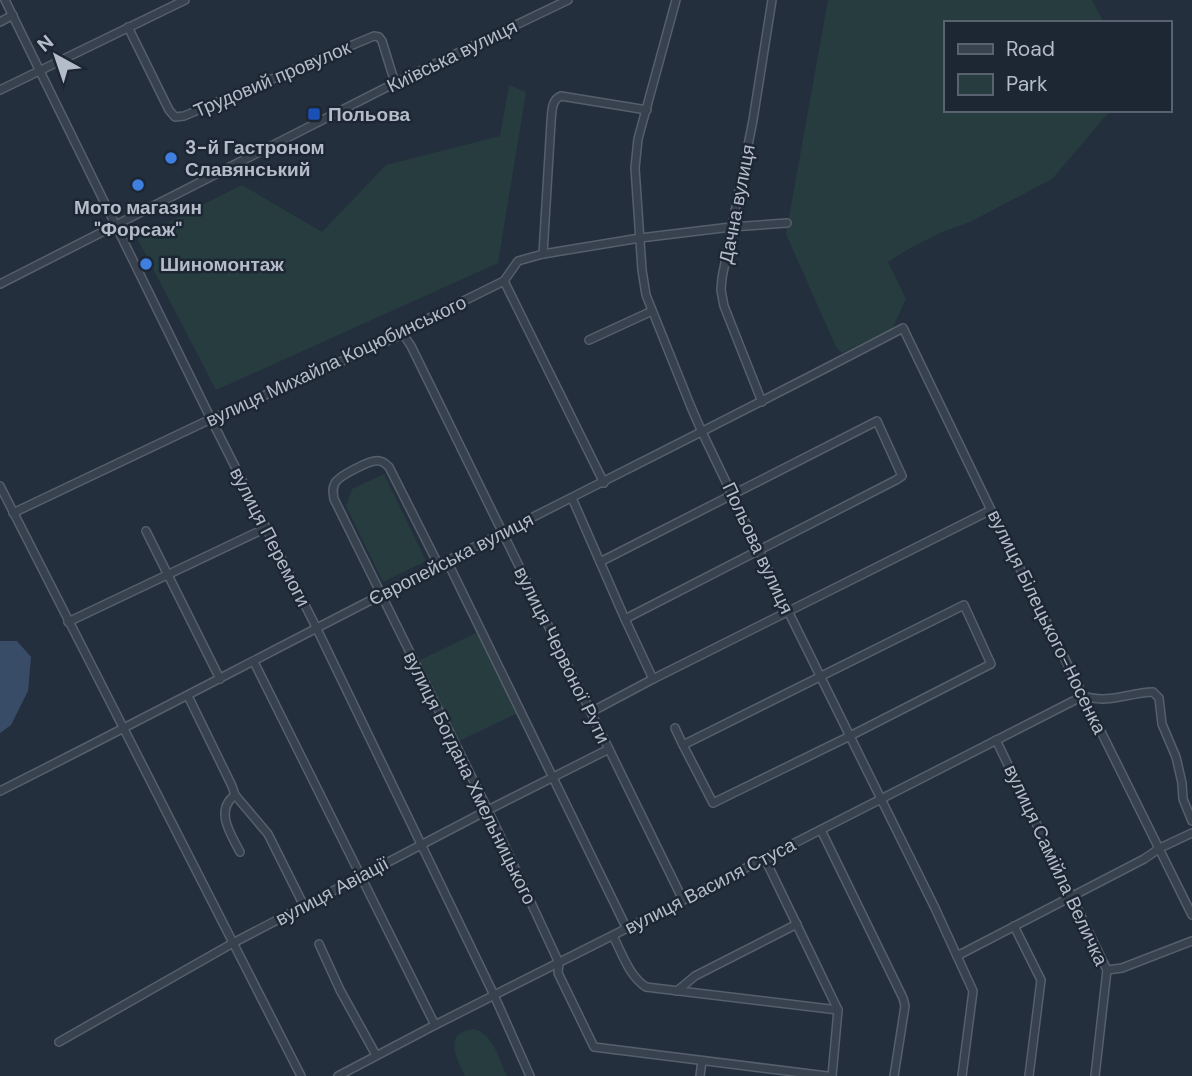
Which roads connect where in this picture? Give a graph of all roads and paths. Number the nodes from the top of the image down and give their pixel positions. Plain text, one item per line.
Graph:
1 (5, 0) edge
2 (185, 0) edge
3 (568, 0) edge
4 (676, 0) edge
5 (772, 0) edge
6 (557, 2) edge
7 (13, 15) junction
8 (0, 22) edge
9 (128, 27) junction
10 (39, 70) junction
11 (395, 83) junction
12 (0, 90) edge
13 (647, 110) junction
14 (787, 223) dead end
15 (116, 225) junction
16 (731, 227) junction
17 (640, 238) junction
18 (543, 254) junction
19 (504, 282) junction
20 (0, 284) edge
21 (652, 311) junction
22 (903, 328) joint
23 (403, 334) junction
24 (589, 340) dead end
25 (762, 402) junction
26 (211, 419) junction
27 (702, 432) junction
28 (604, 482) junction
29 (0, 486) edge
30 (732, 494) junction
31 (572, 498) junction
32 (991, 510) junction
33 (13, 513) junction
34 (266, 528) junction
35 (146, 531) dead end
36 (502, 533) junction
37 (759, 550) junction
38 (447, 561) junction
39 (600, 562) junction
40 (439, 566) junction
41 (167, 575) junction
42 (380, 595) junction
43 (788, 611) junction
44 (625, 620) junction
45 (68, 622) junction
46 (317, 629) junction
47 (254, 662) junction
48 (820, 676) junction
49 (220, 679) junction
50 (653, 680) junction
51 (188, 696) junction
52 (1083, 696) junction
53 (591, 712) junction
54 (675, 729) dead end
55 (123, 730) junction
56 (850, 736) junction
57 (996, 740) junction
58 (683, 745) junction
59 (609, 749) junction
60 (552, 777) junction
61 (0, 791) edge
62 (235, 795) junction
63 (880, 800) junction
64 (488, 810) junction
65 (1192, 821) edge
66 (821, 830) junction
67 (1192, 833) edge
68 (420, 845) junction
69 (1160, 848) junction
70 (240, 852) dead end
71 (765, 859) junction
72 (360, 876) junction
73 (1072, 895) junction
74 (683, 901) junction
75 (304, 906) junction
76 (1192, 915) edge
77 (797, 924) junction
78 (1014, 926) junction
79 (627, 929) junction
80 (613, 936) junction
81 (1192, 941) edge
82 (233, 943) junction
83 (319, 944) dead end
84 (957, 956) junction
85 (559, 962) junction
86 (1107, 970) junction
87 (677, 991) junction
88 (495, 995) junction
89 (838, 1010) junction
90 (435, 1025) junction
91 (58, 1042) dead end
92 (376, 1055) junction
93 (702, 1061) junction
94 (301, 1076) edge
95 (338, 1076) edge
96 (530, 1076) edge
97 (700, 1076) edge
98 (830, 1076) edge
99 (894, 1076) edge
100 (962, 1076) edge
101 (1029, 1076) edge
102 (1095, 1076) edge

1 - 7 street, вулиця Перемоги
2 - 9 street
3 - 6 street, Київська вулиця
4 - 13 street, Польова вулиця
5 - 16 street, Дачна вулиця
6 - 11 street, Київська вулиця
7 - 8 street
7 - 10 street, вулиця Перемоги
9 - 10 street
9 - 11 street, Трудовий провулок
10 - 12 street
10 - 15 street, вулиця Перемоги
11 - 15 street, Київська вулиця
13 - 17 street, Польова вулиця
13 - 18 street
14 - 16 street, вулиця Михайла Коцюбинського
15 - 20 street, Київська вулиця
15 - 26 street, вулиця Перемоги
16 - 17 street, вулиця Михайла Коцюбинського
16 - 25 street, Дачна вулиця
17 - 18 street, вулиця Михайла Коцюбинського
17 - 21 street, Польова вулиця
18 - 19 street, вулиця Михайла Коцюбинського
19 - 23 street, вулиця Михайла Коцюбинського
19 - 28 street
21 - 24 street
21 - 27 street, Польова вулиця
22 - 25 street, Європейська вулиця
22 - 32 street, вулиця Білецького-Носенка
23 - 26 street, вулиця Михайла Коцюбинського
23 - 36 street, вулиця Червоної Рути
25 - 27 street, Європейська вулиця
26 - 33 street, вулиця Михайла Коцюбинського
26 - 34 street, вулиця Перемоги
27 - 28 street, Європейська вулиця
27 - 30 street, Польова вулиця
28 - 31 street, Європейська вулиця
29 - 33 street
30 - 37 street, Польова вулиця
30 - 37 street
30 - 39 street
31 - 36 street, Європейська вулиця
31 - 39 street
32 - 43 street
32 - 52 street, вулиця Білецького-Носенка
33 - 45 street
34 - 41 street
34 - 46 street, вулиця Перемоги
35 - 41 street
36 - 38 street, Європейська вулиця
36 - 53 street, вулиця Червоної Рути
37 - 43 street, Польова вулиця
37 - 44 street
38 - 40 street, Європейська вулиця
38 - 60 street
39 - 44 street
40 - 42 street, Європейська вулиця
40 - 42 street, вулиця Богдана Хмельницького
41 - 45 street
41 - 49 street
42 - 46 street, Європейська вулиця
42 - 64 street, вулиця Богдана Хмельницького
43 - 48 street, Польова вулиця
43 - 50 street
44 - 50 street
45 - 55 street
46 - 47 street, Європейська вулиця
46 - 68 street, вулиця Перемоги
47 - 49 street, Європейська вулиця
47 - 72 street
48 - 56 street, Польова вулиця
48 - 56 street
48 - 58 street
49 - 51 street, Європейська вулиця
50 - 53 street
51 - 55 street, Європейська вулиця
51 - 62 street
52 - 57 street, вулиця Василя Стуса
52 - 65 street
52 - 69 street, вулиця Білецького-Носенка
53 - 59 street, вулиця Червоної Рути
54 - 58 street
55 - 61 street, Європейська вулиця
55 - 82 street
56 - 58 street
56 - 63 street, Польова вулиця
57 - 63 street, вулиця Василя Стуса
57 - 73 street, вулиця Самійла Величка
59 - 60 street, вулиця Авіації
59 - 74 street, вулиця Червоної Рути
60 - 64 street, вулиця Авіації
60 - 79 street
62 - 70 street
62 - 75 street
63 - 66 street, вулиця Василя Стуса
63 - 84 street, Польова вулиця
64 - 68 street, вулиця Авіації
64 - 85 street, вулиця Богдана Хмельницького
66 - 71 street, вулиця Василя Стуса
66 - 99 street
67 - 69 street
68 - 72 street, вулиця Авіації
68 - 88 street, вулиця Перемоги
69 - 73 street
69 - 76 street, вулиця Білецького-Носенка
71 - 74 street, вулиця Василя Стуса
71 - 77 street
72 - 75 street, вулиця Авіації
72 - 90 street
73 - 78 street
73 - 86 street, вулиця Самійла Величка
74 - 79 street, вулиця Василя Стуса
75 - 82 street, вулиця Авіації
77 - 87 street
77 - 89 street
78 - 84 street
78 - 101 street
79 - 80 street, вулиця Василя Стуса
80 - 85 street, вулиця Василя Стуса
80 - 87 street
81 - 86 street
82 - 91 street, вулиця Авіації
82 - 94 street
83 - 92 street
84 - 100 street, Польова вулиця
85 - 88 street, вулиця Василя Стуса
85 - 93 street, вулиця Богдана Хмельницького
86 - 102 street, вулиця Самійла Величка
87 - 89 street
88 - 90 street, вулиця Василя Стуса
88 - 96 street, вулиця Перемоги
89 - 98 street
90 - 92 street, вулиця Василя Стуса
92 - 95 street, вулиця Василя Стуса
93 - 97 street
93 - 98 street

